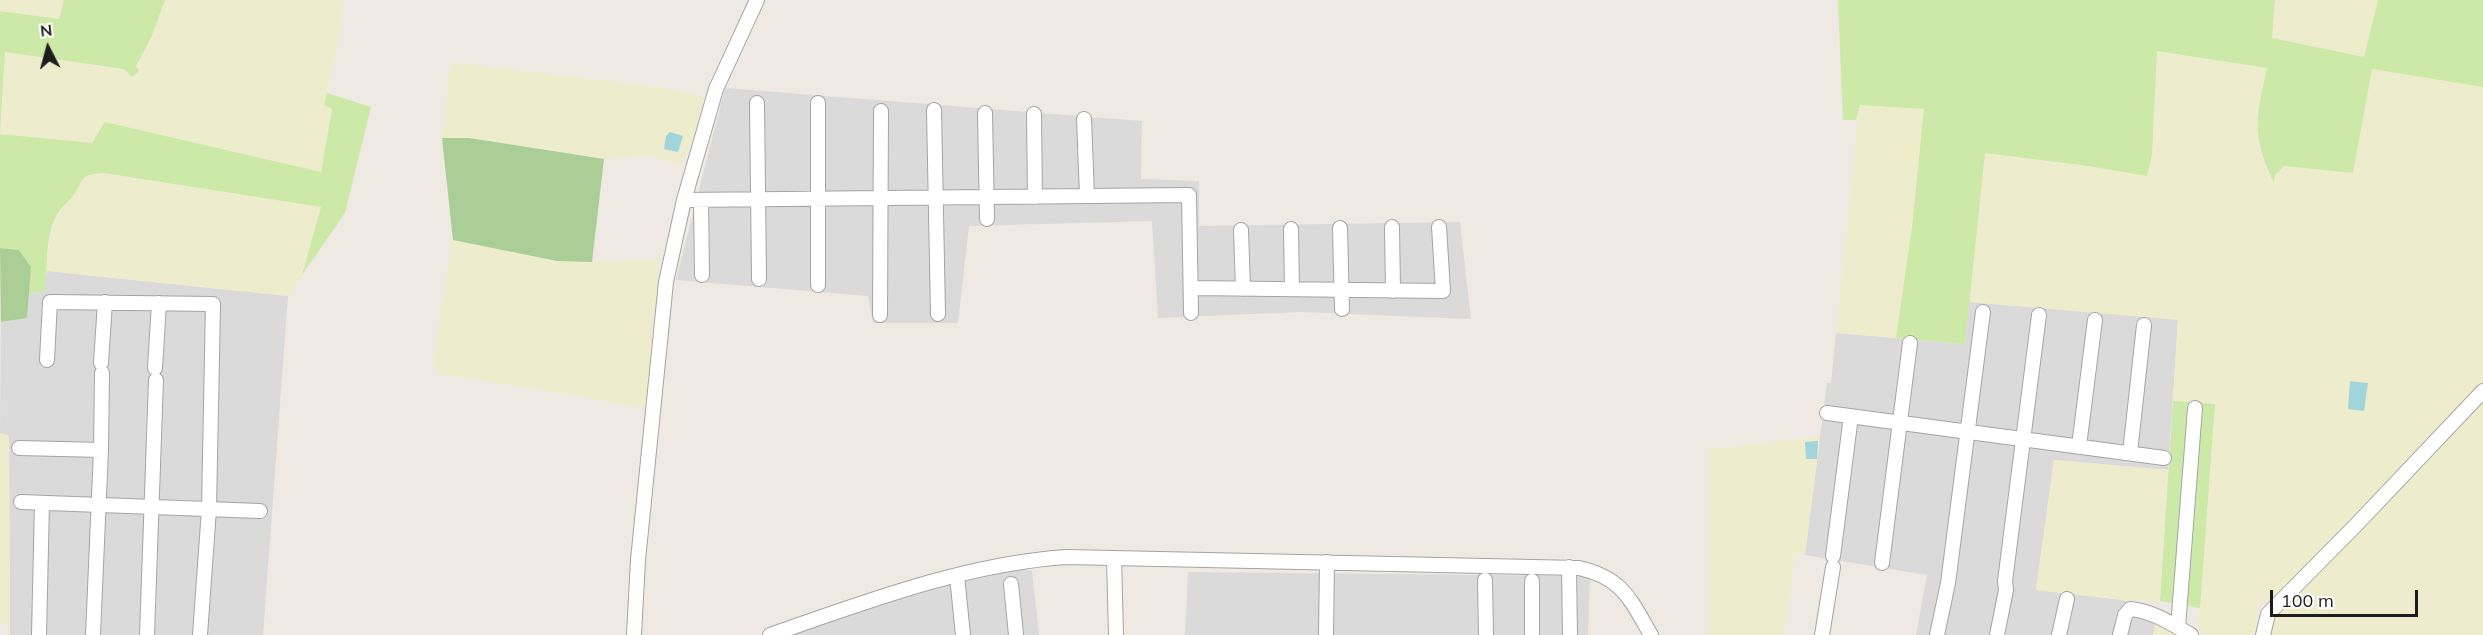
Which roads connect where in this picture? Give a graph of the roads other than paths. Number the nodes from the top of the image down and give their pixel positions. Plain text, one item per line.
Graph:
1 (757, 0) edge
2 (757, 103) dead end
3 (819, 103) dead end
4 (934, 110) dead end
5 (881, 111) dead end
6 (985, 113) dead end
7 (1034, 114) dead end
8 (1084, 119) dead end
9 (1087, 196) junction
10 (987, 197) junction
11 (1035, 197) junction
12 (880, 198) junction
13 (936, 198) junction
14 (819, 199) junction
15 (684, 200) junction
16 (701, 200) junction
17 (759, 200) junction
18 (987, 219) dead end
19 (1392, 227) dead end
20 (1439, 227) dead end
21 (1340, 228) dead end
22 (1291, 229) dead end
23 (1241, 230) dead end
24 (702, 274) dead end
25 (759, 279) dead end
26 (818, 285) dead end
27 (1191, 288) junction
28 (1243, 289) junction
29 (1292, 289) junction
30 (1341, 290) junction
31 (1393, 291) junction
32 (105, 302) junction
33 (159, 303) junction
34 (1342, 309) dead end
35 (1983, 312) dead end
36 (1191, 313) dead end
37 (938, 314) dead end
38 (880, 315) dead end
39 (2039, 315) dead end
40 (2095, 320) dead end
41 (2144, 325) dead end
42 (1910, 343) dead end
43 (47, 360) dead end
44 (2483, 391) edge
45 (2194, 408) dead end
46 (1827, 413) dead end
47 (1851, 416) junction
48 (1899, 423) junction
49 (1967, 432) junction
50 (2023, 439) junction
51 (2079, 446) junction
52 (19, 448) dead end
53 (101, 450) junction
54 (2130, 453) junction
55 (2164, 458) dead end
56 (21, 502) dead end
57 (42, 503) junction
58 (98, 504) junction
59 (151, 507) junction
60 (209, 509) junction
61 (260, 511) dead end
62 (1113, 558) junction
63 (1327, 562) junction
64 (1882, 563) dead end
65 (1569, 567) junction
66 (957, 576) junction
67 (1485, 580) dead end
68 (1532, 581) dead end
69 (1011, 584) dead end
70 (2067, 599) dead end
71 (2178, 627) junction
72 (806, 629) edge
73 (39, 635) edge
74 (93, 635) edge
75 (147, 635) edge
76 (200, 635) edge
77 (634, 635) edge
78 (770, 635) edge
79 (963, 635) edge
80 (1016, 635) edge
81 (1116, 635) edge
82 (1326, 635) edge
83 (1486, 635) edge
84 (1532, 635) edge
85 (1570, 635) edge
86 (1651, 635) edge
87 (1822, 635) edge
88 (1937, 635) edge
89 (1997, 635) edge
90 (2059, 635) edge
91 (2120, 635) edge
92 (2191, 635) edge
93 (2263, 635) edge

1 - 15 street
2 - 17 street
3 - 14 street
4 - 13 street
5 - 12 street
6 - 10 street
7 - 11 street
8 - 9 street
9 - 11 street
9 - 27 street
10 - 11 street
10 - 13 street
10 - 18 street
12 - 13 street
12 - 14 street
12 - 38 street
13 - 37 street
14 - 17 street
14 - 26 street
15 - 16 street
15 - 77 street
16 - 17 street
16 - 24 street
17 - 25 street
19 - 31 street
20 - 31 street
21 - 30 street
22 - 29 street
23 - 28 street
27 - 28 street
27 - 36 street
28 - 29 street
29 - 30 street
30 - 31 street
30 - 34 street
32 - 33 street
32 - 43 street
32 - 53 street
33 - 59 street
33 - 60 street
35 - 49 street
39 - 50 street
40 - 51 street
41 - 54 street
42 - 48 street
44 - 93 street
45 - 71 street
46 - 47 street
47 - 48 street
47 - 87 street
48 - 49 street
48 - 64 street
49 - 50 street
49 - 88 street
50 - 51 street
50 - 89 street
51 - 54 street
52 - 53 street
53 - 58 street
54 - 55 street
56 - 57 street
57 - 58 street
57 - 73 street
58 - 59 street
58 - 74 street
59 - 60 street
59 - 75 street
60 - 61 street
60 - 76 street
62 - 63 street
62 - 66 street
62 - 81 street
63 - 65 street
63 - 82 street
65 - 85 street
65 - 86 street
66 - 72 street
66 - 79 street
67 - 83 street
68 - 84 street
69 - 80 street
70 - 90 street
71 - 91 street
71 - 92 street
72 - 78 street

